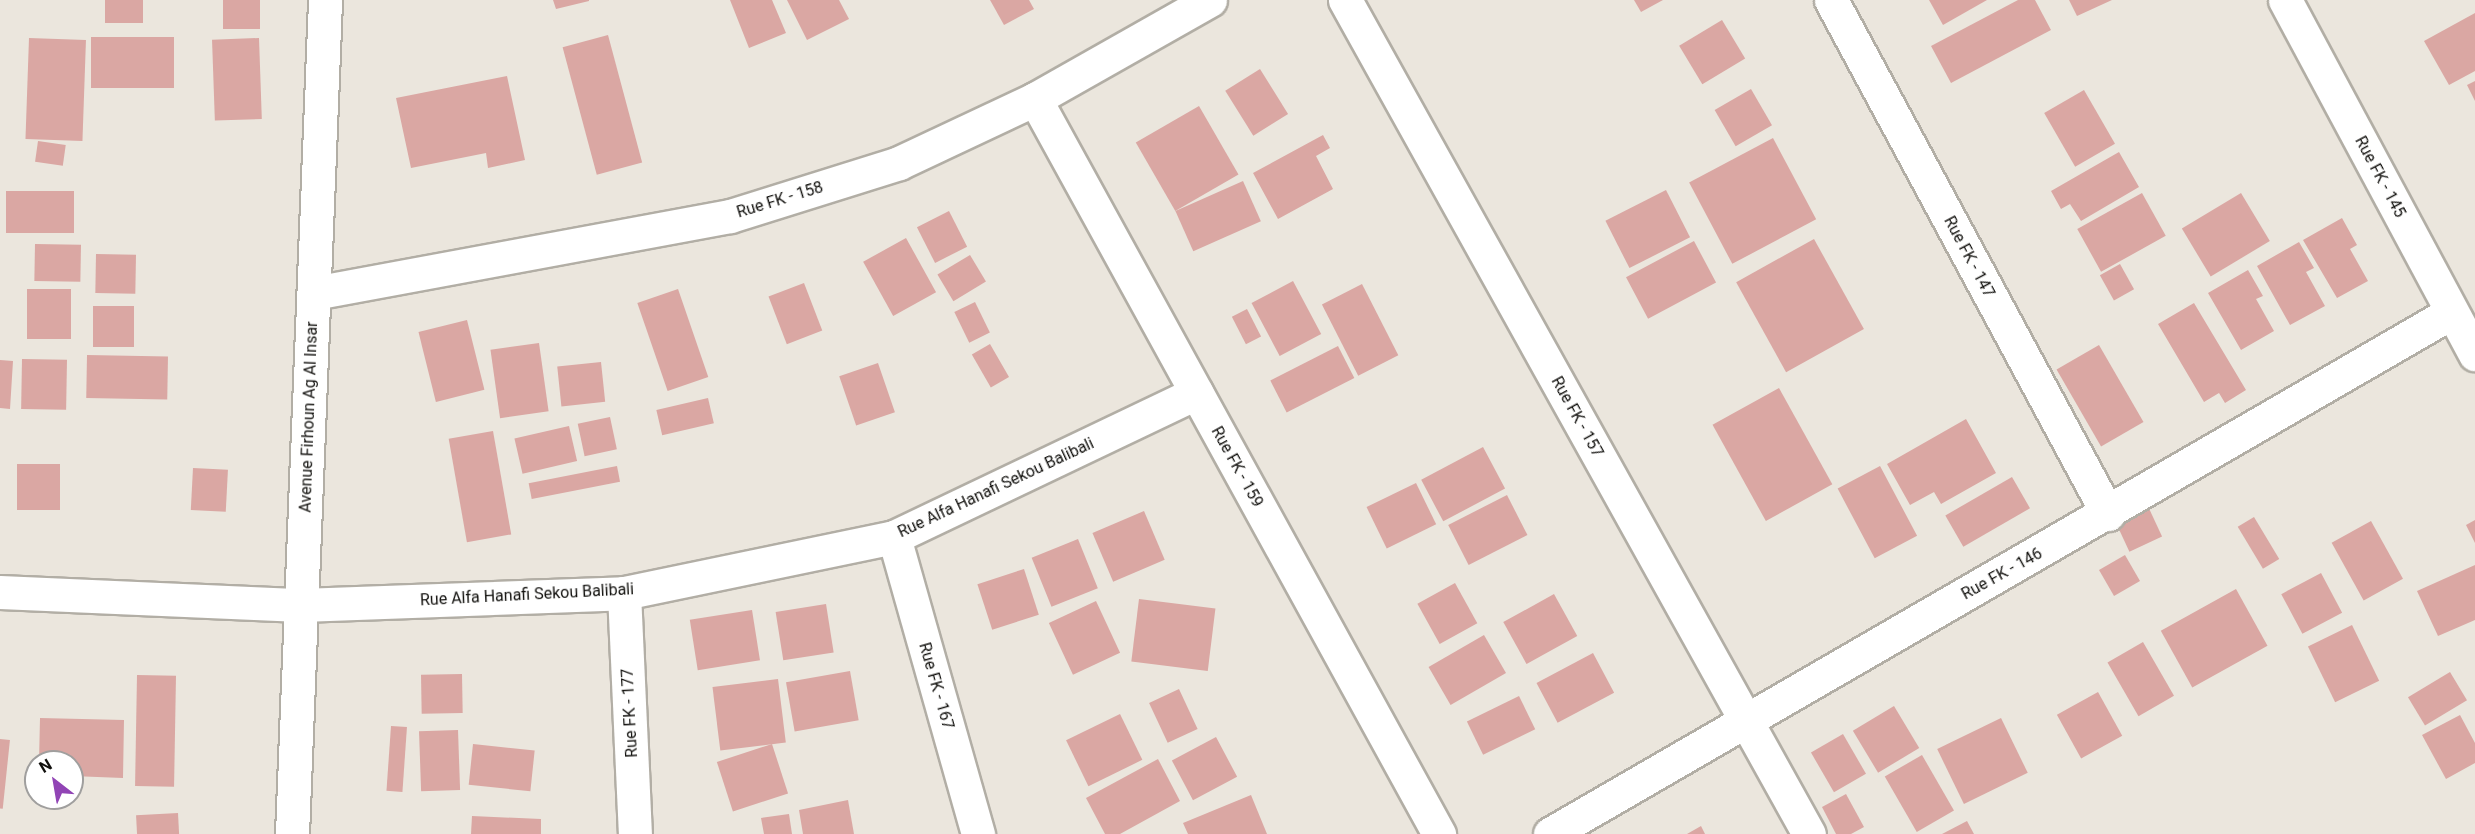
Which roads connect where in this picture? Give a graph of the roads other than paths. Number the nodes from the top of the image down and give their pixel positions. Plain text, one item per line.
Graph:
1 (325, 0) edge
2 (1210, 0) edge
3 (1346, 0) edge
4 (1830, 0) edge
5 (2285, 0) edge
6 (1035, 99) junction
7 (314, 293) junction
8 (2452, 312) junction
9 (2475, 354) edge
10 (1196, 393) junction
11 (2108, 514) junction
12 (894, 537) junction
13 (0, 592) edge
14 (624, 592) junction
15 (301, 605) junction
16 (1745, 718) junction
17 (292, 834) edge
18 (635, 834) edge
19 (978, 834) edge
20 (1439, 834) edge
21 (1550, 834) edge
22 (1809, 834) edge

1 - 7 street, Avenue Firhoun Ag Al Insar
2 - 6 street, Rue FK - 158
3 - 16 street, Rue FK - 157
4 - 11 street, Rue FK - 147
5 - 8 street, Rue FK - 145
6 - 7 street, Rue FK - 158
6 - 10 street, Rue FK - 159
7 - 15 street, Avenue Firhoun Ag Al Insar
8 - 9 street, Rue FK - 145
8 - 11 street, Rue FK - 146
10 - 12 street, Rue Alfa Hanafi Sekou Balibali
10 - 20 street, Rue FK - 159
11 - 16 street, Rue FK - 146
12 - 14 street, Rue Alfa Hanafi Sekou Balibali
12 - 19 street, Rue FK - 167
13 - 15 street, Rue Alfa Hanafi Sekou Balibali
14 - 15 street, Rue Alfa Hanafi Sekou Balibali
14 - 18 street, Rue FK - 177
15 - 17 street, Avenue Firhoun Ag Al Insar
16 - 21 street, Rue FK - 146
16 - 22 street, Rue FK - 157

